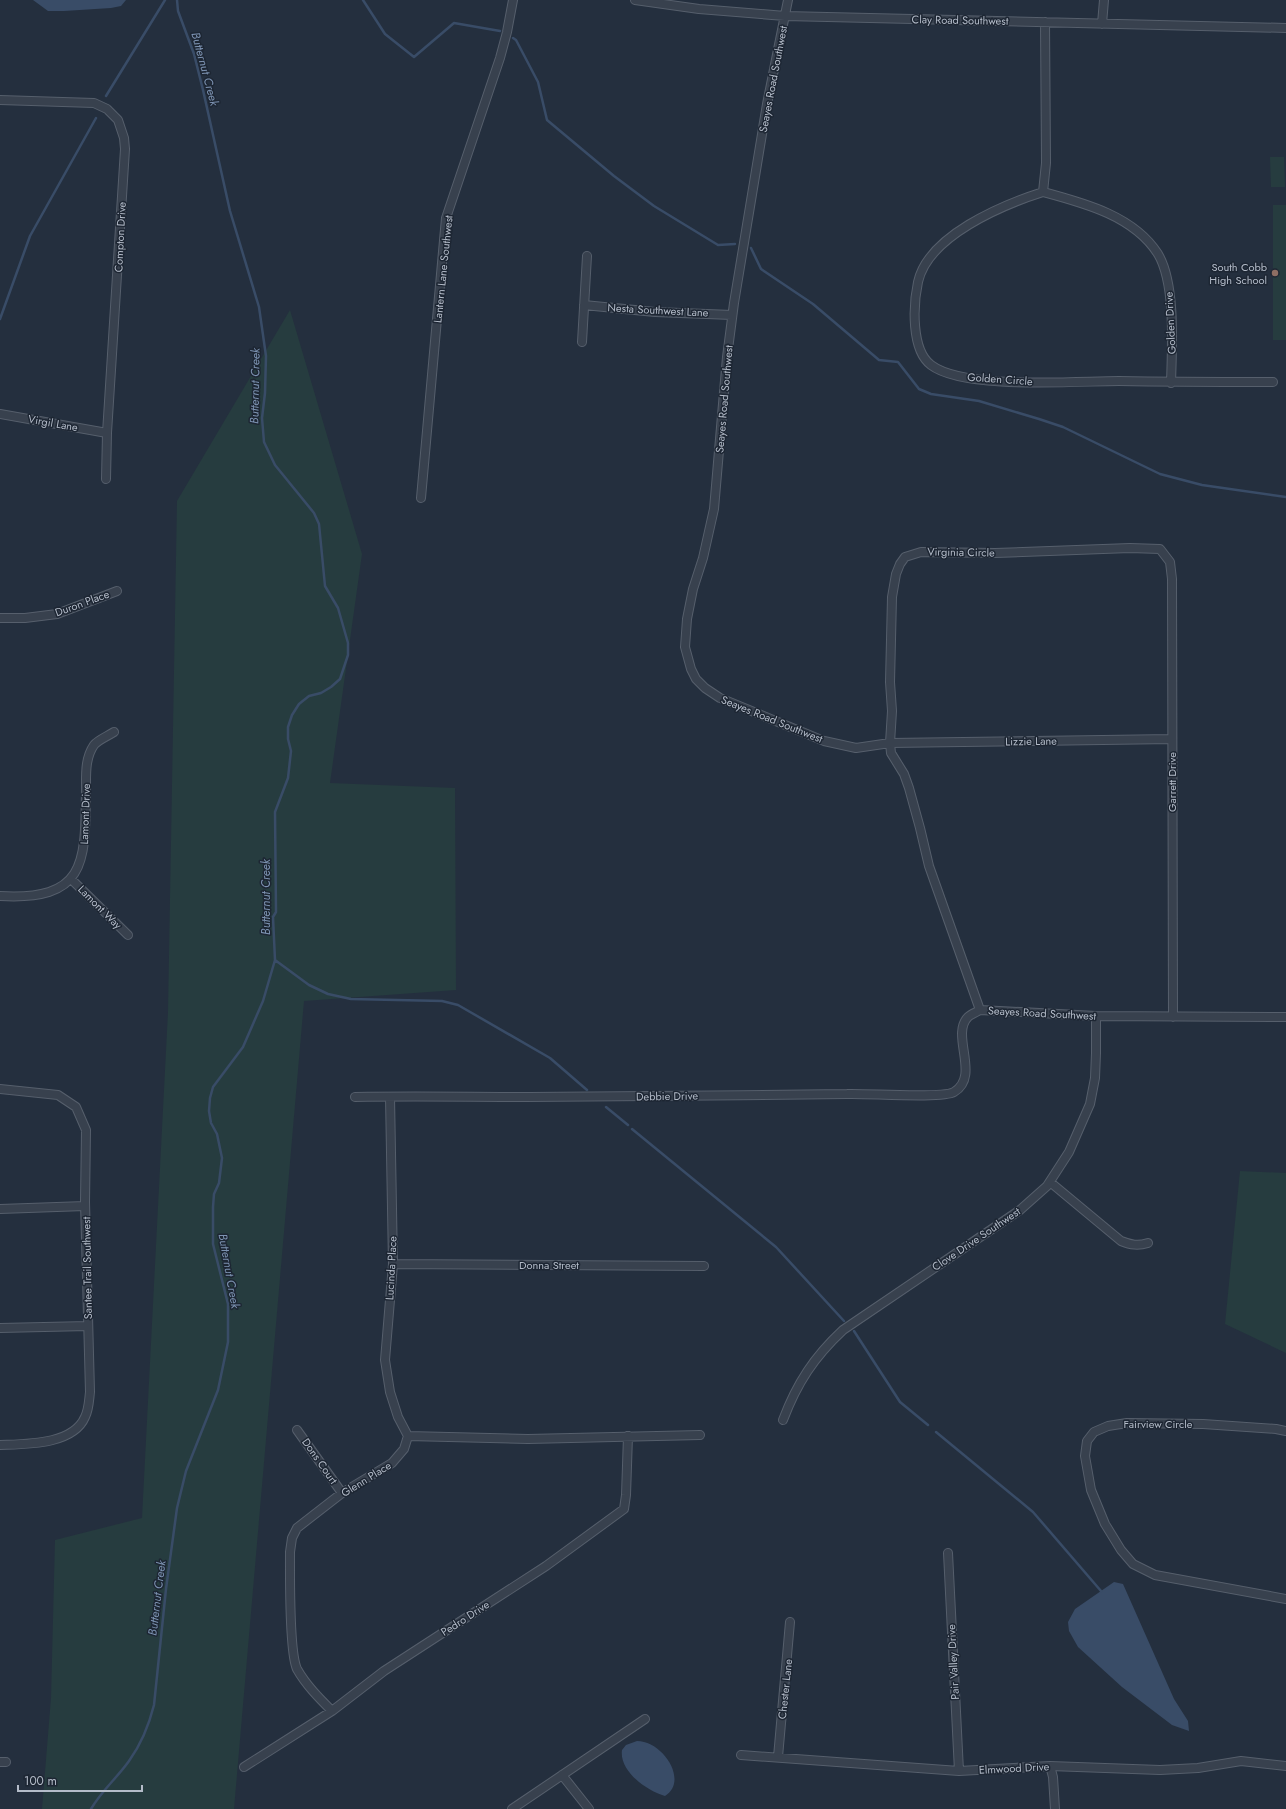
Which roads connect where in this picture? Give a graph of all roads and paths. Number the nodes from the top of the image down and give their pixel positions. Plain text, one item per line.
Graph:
1 (513, 0) edge
2 (634, 0) edge
3 (788, 0) edge
4 (1104, 0) edge
5 (785, 16) junction
6 (1045, 22) junction
7 (1102, 24) junction
8 (1286, 28) edge
9 (0, 100) edge
10 (1043, 192) junction
11 (587, 256) dead end
12 (584, 306) junction
13 (732, 315) junction
14 (582, 342) dead end
15 (1273, 382) dead end
16 (1171, 383) junction
17 (0, 414) edge
18 (107, 433) junction
19 (106, 479) dead end
20 (421, 498) dead end
21 (1160, 549) joint
22 (116, 591) dead end
23 (0, 618) edge
24 (114, 732) dead end
25 (1172, 739) junction
26 (890, 744) junction
27 (71, 879) junction
28 (0, 896) edge
29 (128, 935) dead end
30 (980, 1010) junction
31 (1096, 1016) junction
32 (1173, 1017) junction
33 (1286, 1017) edge
34 (0, 1089) edge
35 (390, 1096) junction
36 (355, 1097) dead end
37 (1050, 1182) junction
38 (85, 1206) junction
39 (0, 1209) edge
40 (1148, 1243) dead end
41 (393, 1264) junction
42 (704, 1266) dead end
43 (88, 1326) junction
44 (0, 1328) edge
45 (783, 1420) dead end
46 (297, 1430) dead end
47 (1286, 1431) edge
48 (700, 1435) dead end
49 (408, 1436) junction
50 (628, 1436) junction
51 (0, 1444) edge
52 (342, 1493) junction
53 (948, 1553) dead end
54 (1286, 1600) edge
55 (790, 1622) dead end
56 (332, 1711) junction
57 (645, 1719) dead end
58 (741, 1755) dead end
59 (778, 1757) junction
60 (1050, 1766) junction
61 (1286, 1766) edge
62 (244, 1767) dead end
63 (959, 1771) junction
64 (562, 1775) junction
65 (512, 1809) edge
66 (589, 1809) edge
67 (1055, 1809) edge

1 - 20 street, Lantern Lane Southwest
2 - 5 street, Clay Road Southwest
3 - 5 street, Seayes Road Southwest
4 - 7 street
5 - 6 street, Clay Road Southwest
5 - 13 street, Seayes Road Southwest
6 - 7 street, Clay Road Southwest
6 - 10 street
7 - 8 street, Clay Road Southwest
9 - 18 street, Compton Drive
10 - 16 street, Golden Drive
10 - 16 street, Golden Circle
11 - 12 street
12 - 13 street, Nesta Southwest Lane
12 - 14 street
13 - 26 street, Seayes Road Southwest
15 - 16 street, Golden Circle
17 - 18 street, Virgil Lane
18 - 19 street, Compton Drive
21 - 25 street, Garrett Drive
21 - 26 street, Virginia Circle
22 - 23 street, Duron Place
24 - 27 street, Lamont Drive
25 - 26 street, Lizzie Lane
25 - 32 street, Garrett Drive
26 - 30 street, Seayes Road Southwest
27 - 28 street
27 - 29 street, Lamont Way
30 - 31 street, Seayes Road Southwest
30 - 35 street, Debbie Drive
31 - 32 street, Seayes Road Southwest
31 - 37 street, Clove Drive Southwest
32 - 33 street, Seayes Road Southwest
34 - 38 street, Santee Trail Southwest
35 - 36 street, Debbie Drive
35 - 41 street, Lucinda Place
37 - 40 street
37 - 45 street, Clove Drive Southwest
38 - 39 street
38 - 43 street, Santee Trail Southwest
41 - 42 street, Donna Street
41 - 49 street, Lucinda Place
43 - 44 street
43 - 51 street, Santee Trail Southwest
46 - 52 street, Dons Court
47 - 54 street, Fairview Circle
48 - 50 street
49 - 50 street
49 - 52 street, Glenn Place
50 - 56 street, Pedro Drive
52 - 56 street, Glenn Place
53 - 63 street, Pair Valley Drive
55 - 59 street, Chester Lane
56 - 62 street, Pedro Drive
57 - 64 street
58 - 59 street, Elmwood Drive
59 - 63 street, Elmwood Drive
60 - 61 street, Elmwood Drive
60 - 63 street, Elmwood Drive
60 - 67 street
64 - 65 street
64 - 66 street

